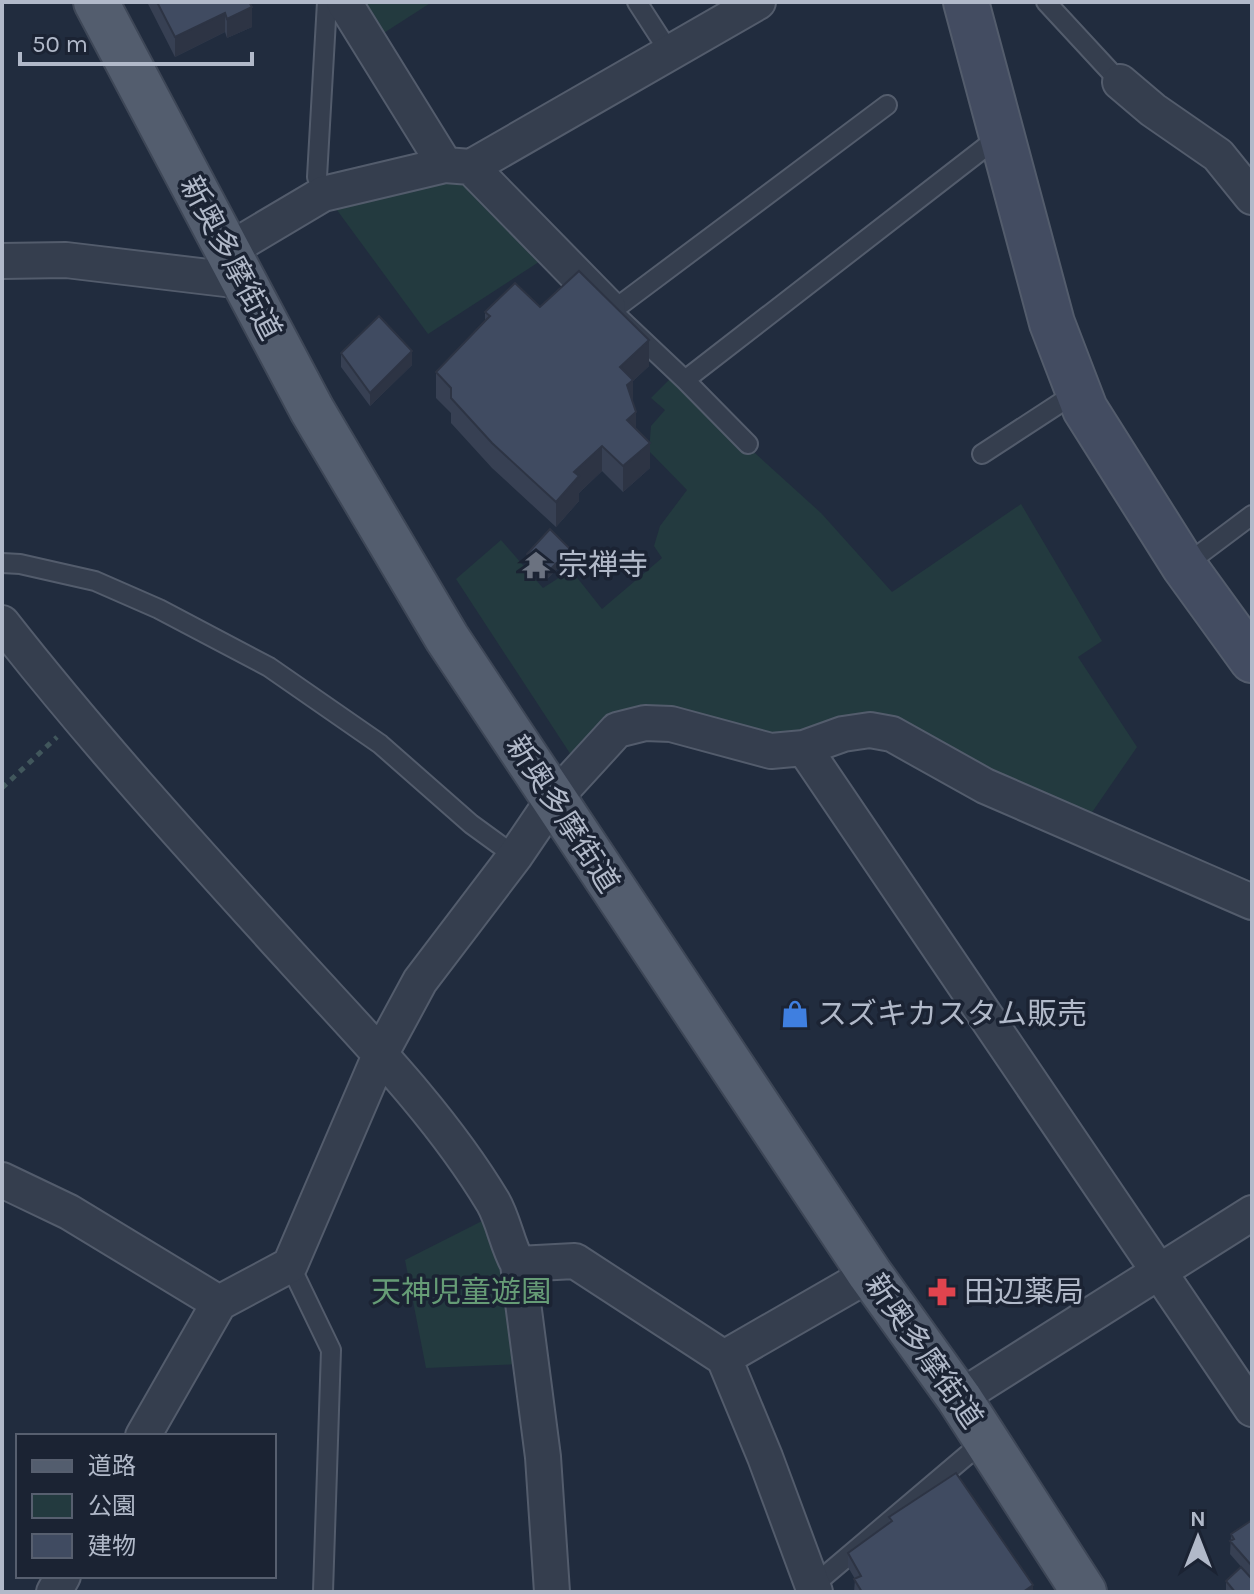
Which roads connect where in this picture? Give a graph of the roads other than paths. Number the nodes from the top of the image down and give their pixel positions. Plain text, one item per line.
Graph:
1 (96, 2) edge
2 (327, 2) edge
3 (344, 2) edge
4 (637, 2) edge
5 (966, 2) edge
6 (1046, 2) edge
7 (756, 3) edge
8 (670, 53) junction
9 (1120, 82) joint
10 (887, 105) dead end
11 (1001, 135) junction
12 (458, 166) junction
13 (323, 194) junction
14 (1252, 197) edge
15 (2, 261) edge
16 (234, 266) junction
17 (612, 311) junction
18 (685, 380) junction
19 (1077, 392) junction
20 (748, 444) dead end
21 (982, 454) dead end
22 (1252, 515) edge
23 (2, 563) edge
24 (1184, 566) junction
25 (2, 623) edge
26 (1252, 660) edge
27 (804, 748) junction
28 (553, 800) junction
29 (515, 856) junction
30 (1252, 902) edge
31 (380, 1055) junction
32 (2, 1180) edge
33 (1252, 1213) edge
34 (518, 1264) junction
35 (290, 1265) junction
36 (1158, 1272) junction
37 (870, 1274) junction
38 (219, 1303) junction
39 (724, 1358) junction
40 (959, 1398) junction
41 (1252, 1409) edge
42 (144, 1434) edge
43 (985, 1440) junction
44 (814, 1588) edge
45 (323, 1592) edge
46 (552, 1592) edge
47 (1084, 1592) edge

1 - 16 main road, 新奥多摩街道
2 - 13 lane
3 - 12 street
4 - 8 lane
5 - 11 street
6 - 9 lane
7 - 8 street
8 - 12 street
9 - 14 street
10 - 17 lane
11 - 18 lane
11 - 19 street
12 - 13 street
12 - 17 street
13 - 16 street
15 - 16 street
16 - 28 main road, 新奥多摩街道
17 - 18 lane
18 - 20 lane
19 - 21 lane
19 - 24 street
22 - 24 lane
23 - 29 lane
24 - 26 street
25 - 31 street
27 - 28 street
27 - 30 street
27 - 36 street
28 - 29 street
28 - 37 main road, 新奥多摩街道
29 - 31 street
31 - 34 street
31 - 35 street
32 - 38 street
33 - 36 street
34 - 39 street
34 - 46 street
35 - 38 street
35 - 45 lane
36 - 40 street
36 - 41 street
37 - 39 street
37 - 40 main road, 新奥多摩街道
38 - 42 street
39 - 44 street
40 - 43 main road, 新奥多摩街道
43 - 44 lane
43 - 47 main road, 新奥多摩街道

